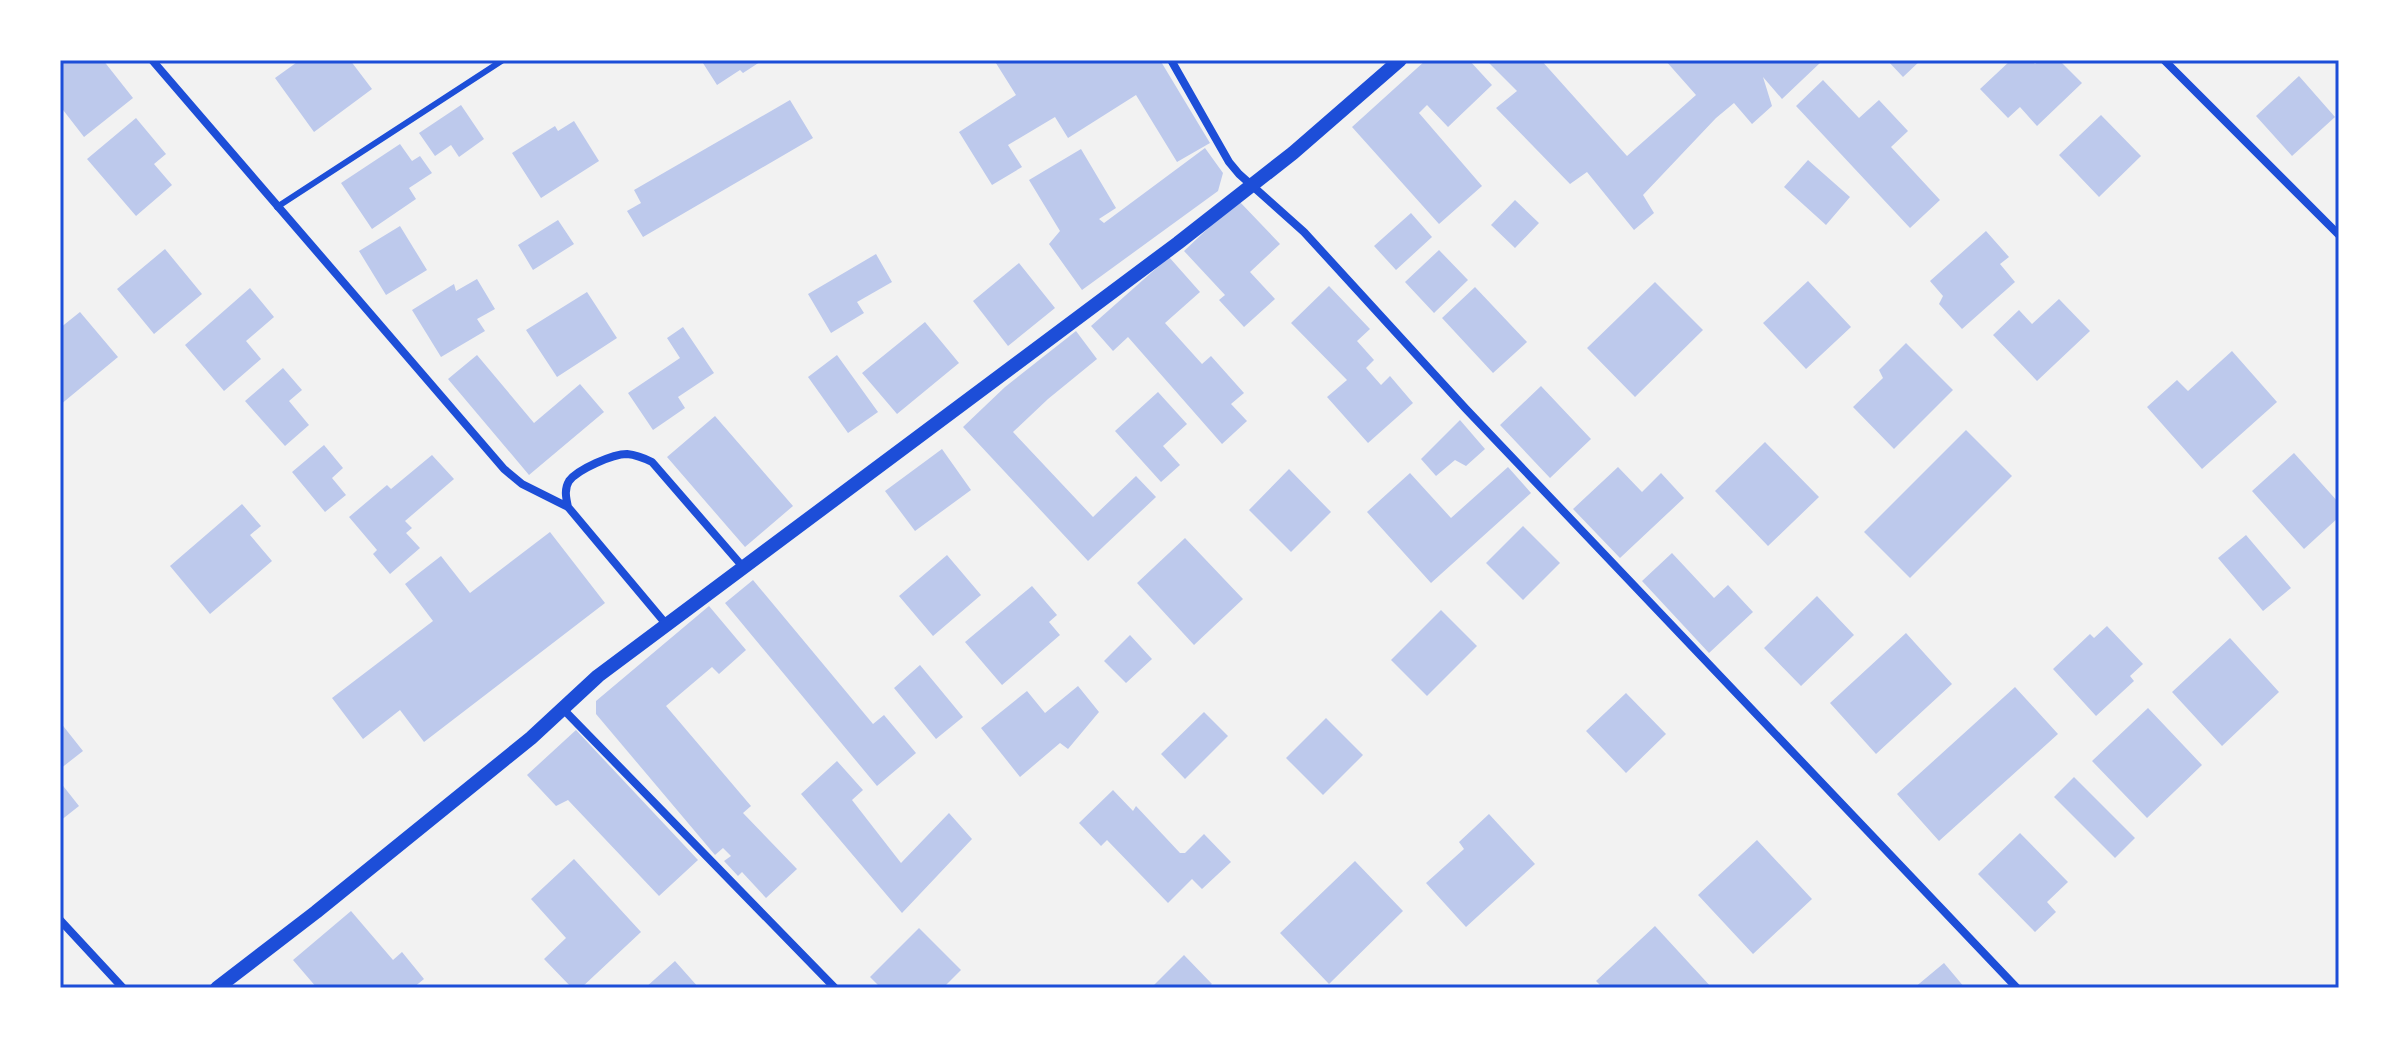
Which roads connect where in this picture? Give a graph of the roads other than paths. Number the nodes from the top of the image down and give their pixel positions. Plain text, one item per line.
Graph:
1 (152, 60) edge
2 (503, 60) edge
3 (1171, 60) edge
4 (1400, 60) edge
5 (2164, 60) edge
6 (1252, 185) junction
7 (277, 207) junction
8 (2339, 235) edge
9 (568, 507) junction
10 (743, 567) junction
11 (666, 624) junction
12 (562, 708) junction
13 (60, 920) edge
14 (123, 988) edge
15 (217, 988) edge
16 (835, 988) edge
17 (2017, 988) edge

1 - 7 street
2 - 7 lane
3 - 6 street
4 - 6 street
5 - 8 street
6 - 10 street
6 - 17 street
7 - 9 street
9 - 10 street
9 - 11 street
10 - 11 street
11 - 12 street
12 - 15 street
12 - 16 street
13 - 14 street

